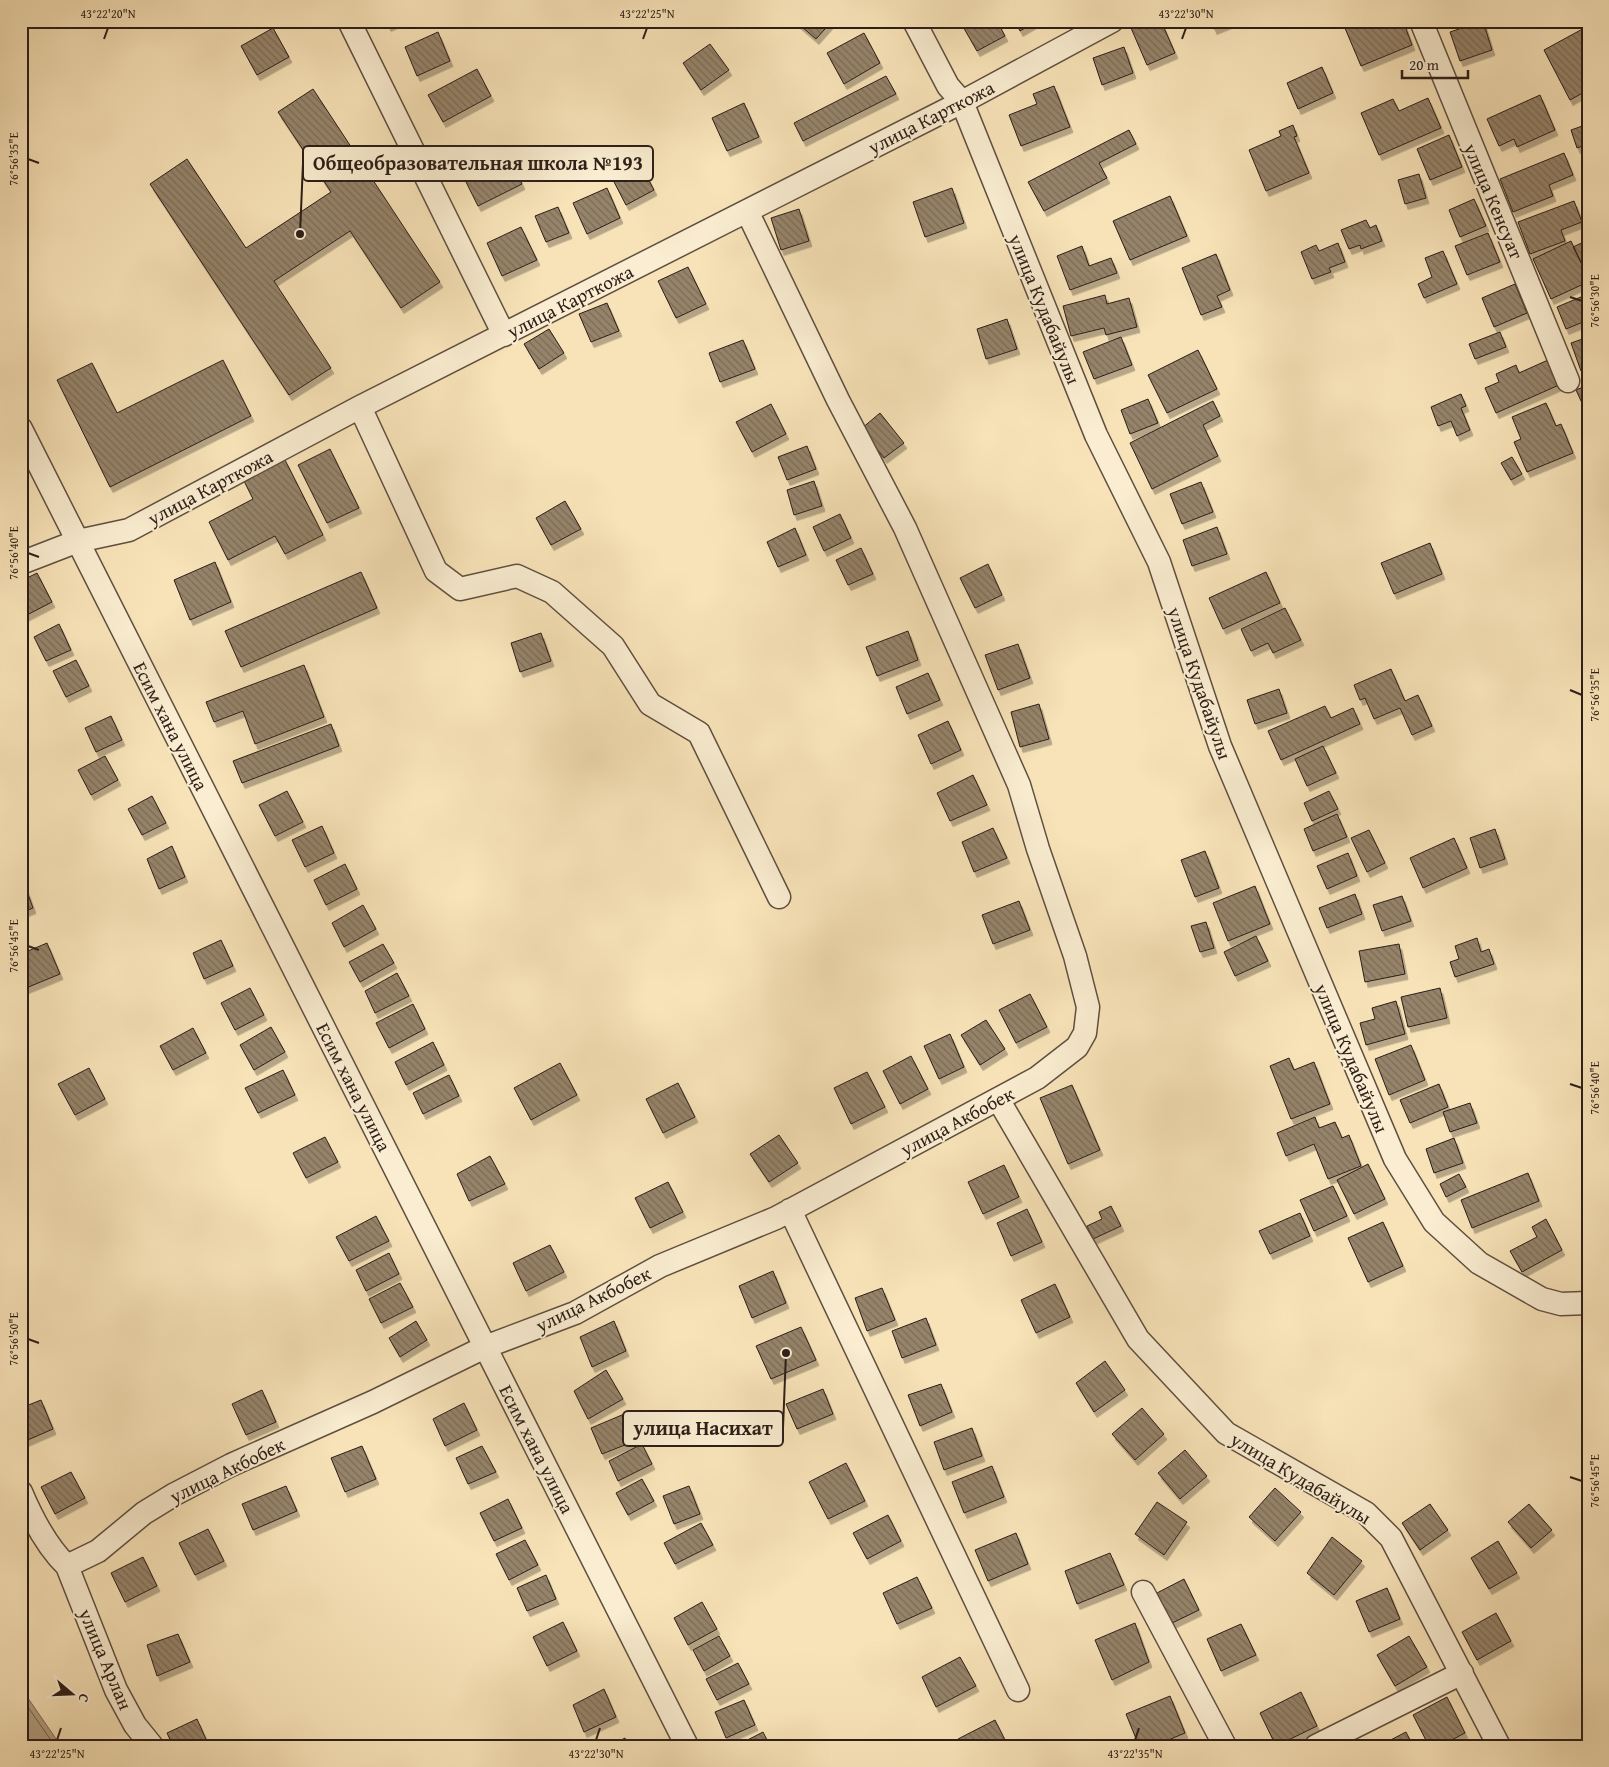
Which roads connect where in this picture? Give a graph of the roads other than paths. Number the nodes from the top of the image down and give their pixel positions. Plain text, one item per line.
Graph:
1 (349, 21) edge
2 (914, 21) edge
3 (1112, 21) edge
4 (1421, 21) edge
5 (962, 102) junction
6 (747, 211) junction
7 (504, 335) junction
8 (1568, 381) dead end
9 (360, 407) junction
10 (21, 429) edge
11 (78, 541) junction
12 (21, 563) edge
13 (779, 897) dead end
14 (998, 1099) junction
15 (790, 1210) junction
16 (1588, 1303) edge
17 (486, 1348) junction
18 (21, 1492) edge
19 (67, 1566) junction
20 (1143, 1592) dead end
21 (1462, 1673) junction
22 (1018, 1690) dead end
23 (152, 1746) edge
24 (687, 1746) edge
25 (1225, 1746) edge
26 (1316, 1746) edge
27 (1500, 1746) edge

1 - 7 street
2 - 5 street, улица Кудабайулы
3 - 5 street, улица Карткожа
4 - 8 street, улица Кенсуат
5 - 6 street, улица Карткожа
5 - 16 street, улица Кудабайулы
6 - 7 street, улица Карткожа
6 - 14 street, улица Акбобек
7 - 9 street, улица Карткожа
9 - 11 street, улица Карткожа
9 - 13 street
10 - 11 street, Есим хана улица
11 - 12 street, улица Карткожа
11 - 17 street, Есим хана улица
14 - 15 street, улица Акбобек
14 - 21 street, улица Кудабайулы
15 - 17 street, улица Акбобек
15 - 22 street
17 - 19 street, улица Акбобек
17 - 24 street, Есим хана улица
18 - 19 street, улица Арлан
19 - 23 street, улица Арлан
20 - 25 street
21 - 26 street
21 - 27 street, улица Кудабайулы

